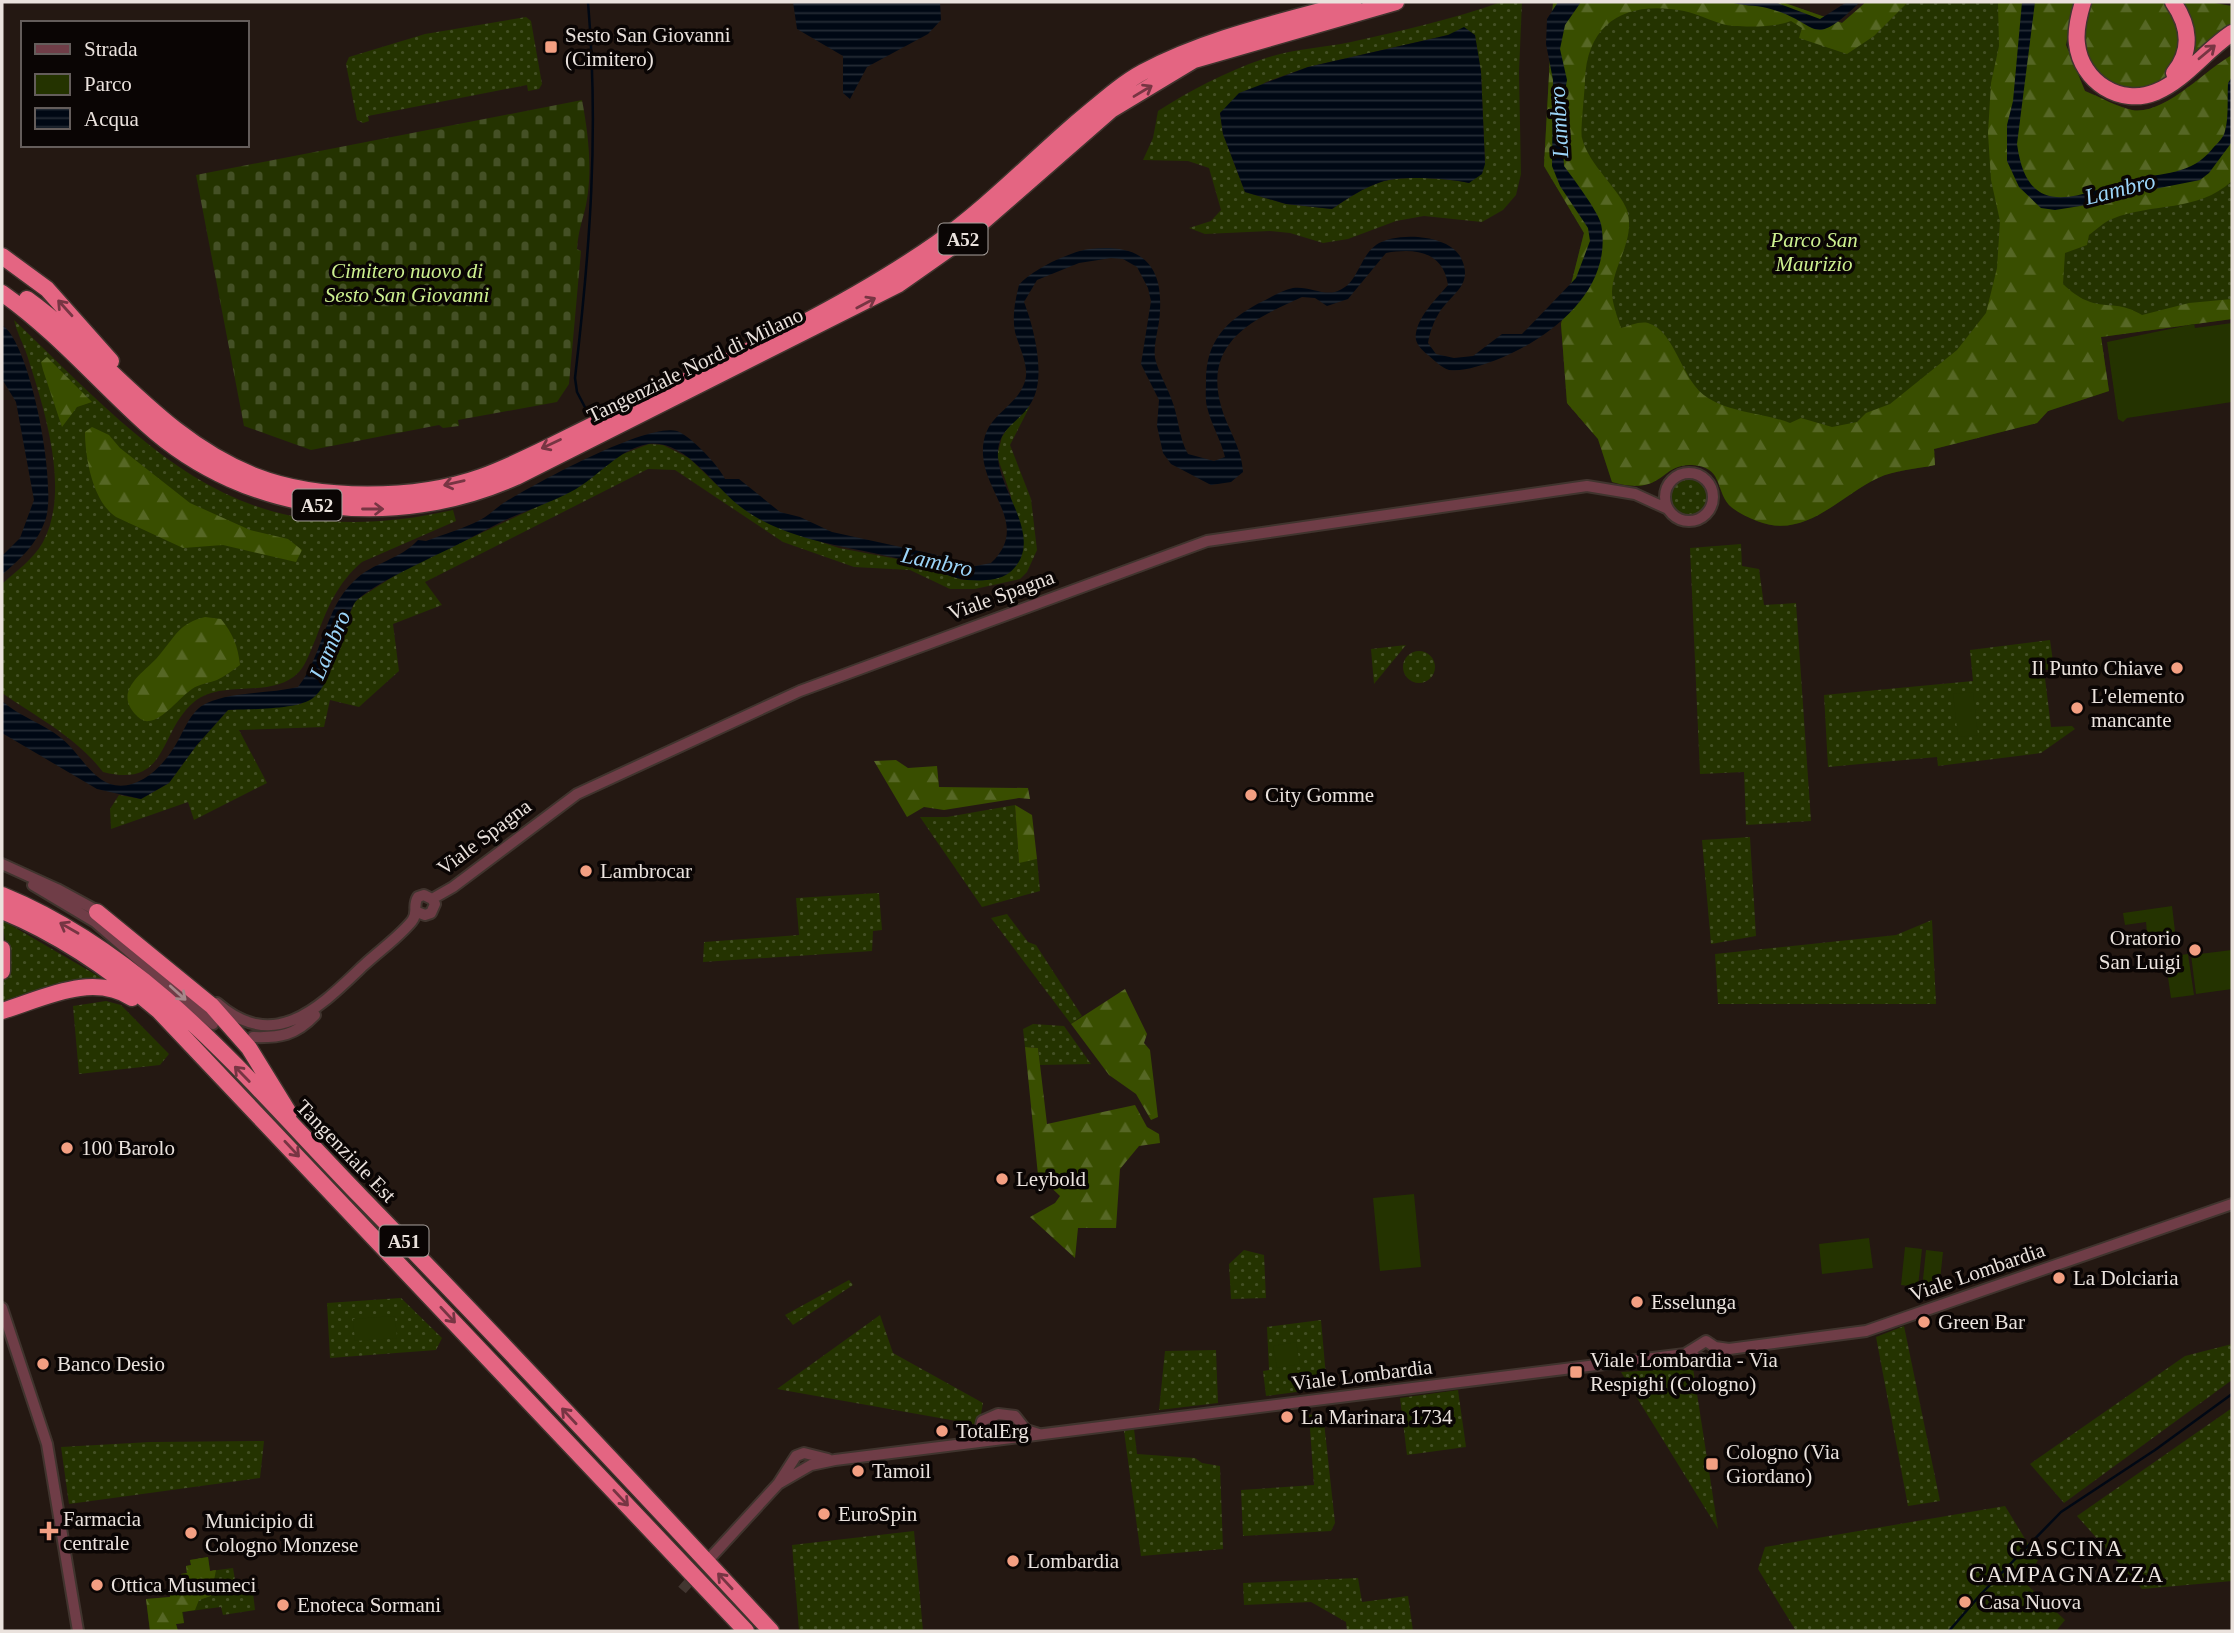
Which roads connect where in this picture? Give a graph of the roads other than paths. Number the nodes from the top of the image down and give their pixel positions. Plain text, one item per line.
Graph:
1 (1353, 2) edge
2 (1396, 2) edge
3 (2085, 2) edge
4 (2173, 2) edge
5 (2232, 33) edge
6 (2, 256) edge
7 (2, 283) edge
8 (2, 293) edge
9 (2, 303) edge
10 (103, 368) junction
11 (140, 404) junction
12 (1669, 484) junction
13 (1635, 494) junction
14 (1668, 509) junction
15 (2, 864) edge
16 (2, 872) edge
17 (2, 895) edge
18 (2, 911) edge
19 (97, 912) junction
20 (2, 949) edge
21 (2, 971) edge
22 (333, 994) junction
23 (2, 1011) edge
24 (213, 1024) dead end
25 (279, 1024) junction
26 (253, 1037) dead end
27 (279, 1038) junction
28 (246, 1100) junction
29 (2232, 1204) edge
30 (444, 1283) junction
31 (2, 1308) edge
32 (1697, 1346) junction
33 (1715, 1351) junction
34 (1685, 1354) junction
35 (1700, 1359) junction
36 (1021, 1425) junction
37 (980, 1433) junction
38 (1045, 1434) junction
39 (1014, 1439) junction
40 (989, 1442) junction
41 (965, 1444) junction
42 (808, 1464) junction
43 (778, 1484) junction
44 (712, 1556) tunnel mouth
45 (78, 1631) edge
46 (746, 1631) edge
47 (771, 1631) edge

1 -> 11 highway, Tangenziale Nord di Milano / A52
11 -> 2 highway, Tangenziale Nord di Milano / A52
3 - 4 highway
3 -> 5 highway
10 -> 6 highway
7 - 10 highway
8 - 10 highway
9 - 10 highway
10 - 11 highway
12 - 13 street, Viale Spagna
12 - 14 street
12 - 14 street
13 - 14 street, Viale Spagna
13 - 22 street, Viale Spagna
15 - 19 street, Viale Spagna
16 -> 24 street
30 -> 17 highway, Tangenziale Est / A51
18 - 28 highway, Tangenziale Est / A51
19 - 25 street, Viale Spagna
19 - 30 highway
20 - 21 highway
22 - 25 street, Viale Spagna
22 - 27 street, Viale Spagna
23 - 28 highway
25 - 27 street
26 - 27 street
28 -> 46 highway, Tangenziale Est / A51
29 - 33 street, Viale Lombardia
47 -> 30 highway, Tangenziale Est / A51
31 - 45 street
32 - 33 street, Viale Lombardia
32 - 34 street, Viale Lombardia
32 - 35 street
33 - 35 street, Viale Lombardia
34 - 35 street, Viale Lombardia
34 - 38 street, Viale Lombardia
36 - 37 street, Viale Lombardia
36 - 38 street, Viale Lombardia
36 - 39 street
37 - 40 street
37 - 41 street, Viale Lombardia
38 - 39 street, Viale Lombardia
39 - 40 street, Viale Lombardia
40 - 41 street, Viale Lombardia
41 - 42 street, Viale Lombardia
42 - 43 street, Viale Lombardia
42 - 43 street, Viale Lombardia
43 - 44 street, Viale Lombardia

